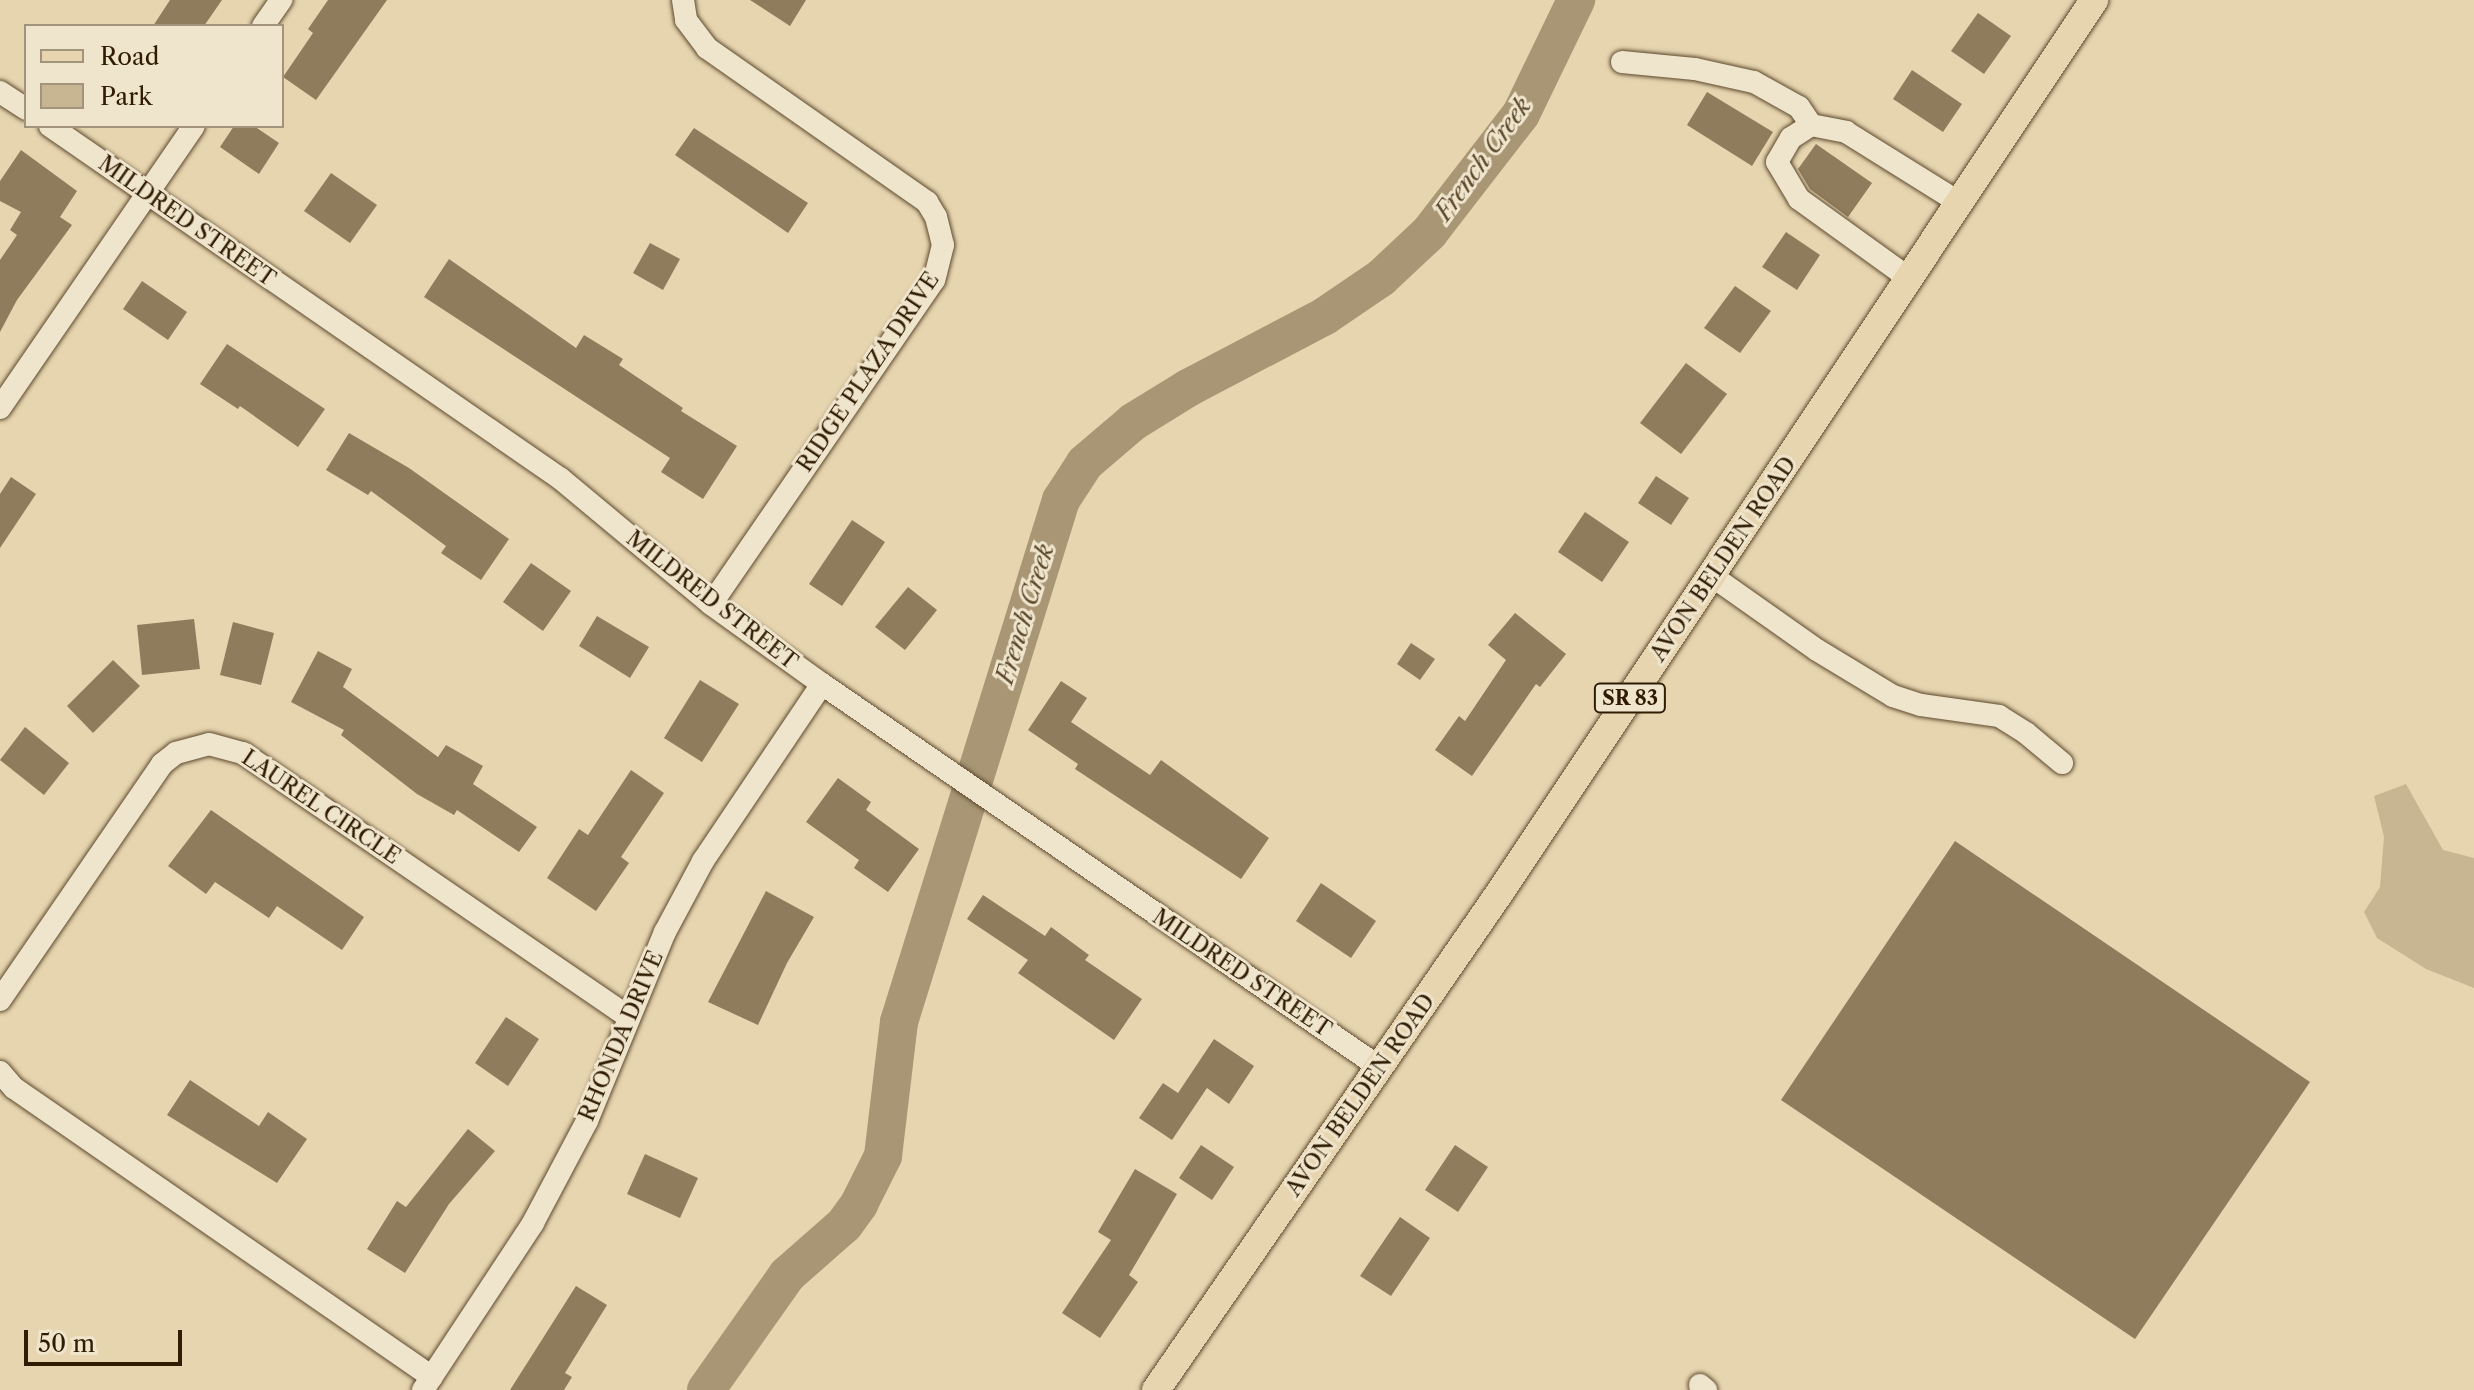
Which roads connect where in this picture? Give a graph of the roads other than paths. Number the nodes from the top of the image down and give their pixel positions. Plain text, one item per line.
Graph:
1 (281, 0) edge
2 (683, 0) edge
3 (2094, 0) edge
4 (264, 24) edge
5 (1622, 62) dead end
6 (0, 92) edge
7 (24, 108) edge
8 (1811, 125) junction
9 (53, 128) edge
10 (193, 128) edge
11 (148, 193) junction
12 (1960, 203) junction
13 (1910, 279) junction
14 (0, 408) edge
15 (1712, 576) junction
16 (711, 604) junction
17 (822, 684) junction
18 (2062, 763) dead end
19 (0, 1000) edge
20 (629, 1017) junction
21 (1379, 1067) junction
22 (0, 1072) edge
23 (428, 1383) edge
24 (1156, 1390) edge

1 - 4 street
2 - 16 street, RIDGE PLAZA DRIVE
3 - 12 main road, AVON BELDEN ROAD / SR 83
5 - 8 street
6 - 7 street
8 - 12 street
8 - 13 street
9 - 11 street, MILDRED STREET
10 - 11 street
11 - 14 street
11 - 16 street, MILDRED STREET
12 - 13 main road, AVON BELDEN ROAD / SR 83
13 - 15 main road, AVON BELDEN ROAD / SR 83
15 - 18 street
15 - 21 main road, AVON BELDEN ROAD / SR 83
16 - 17 street, MILDRED STREET
17 - 20 street, RHONDA DRIVE
17 - 21 street, MILDRED STREET
19 - 20 street, LAUREL CIRCLE
20 - 23 street, RHONDA DRIVE
21 - 24 main road, AVON BELDEN ROAD / SR 83
22 - 23 street

